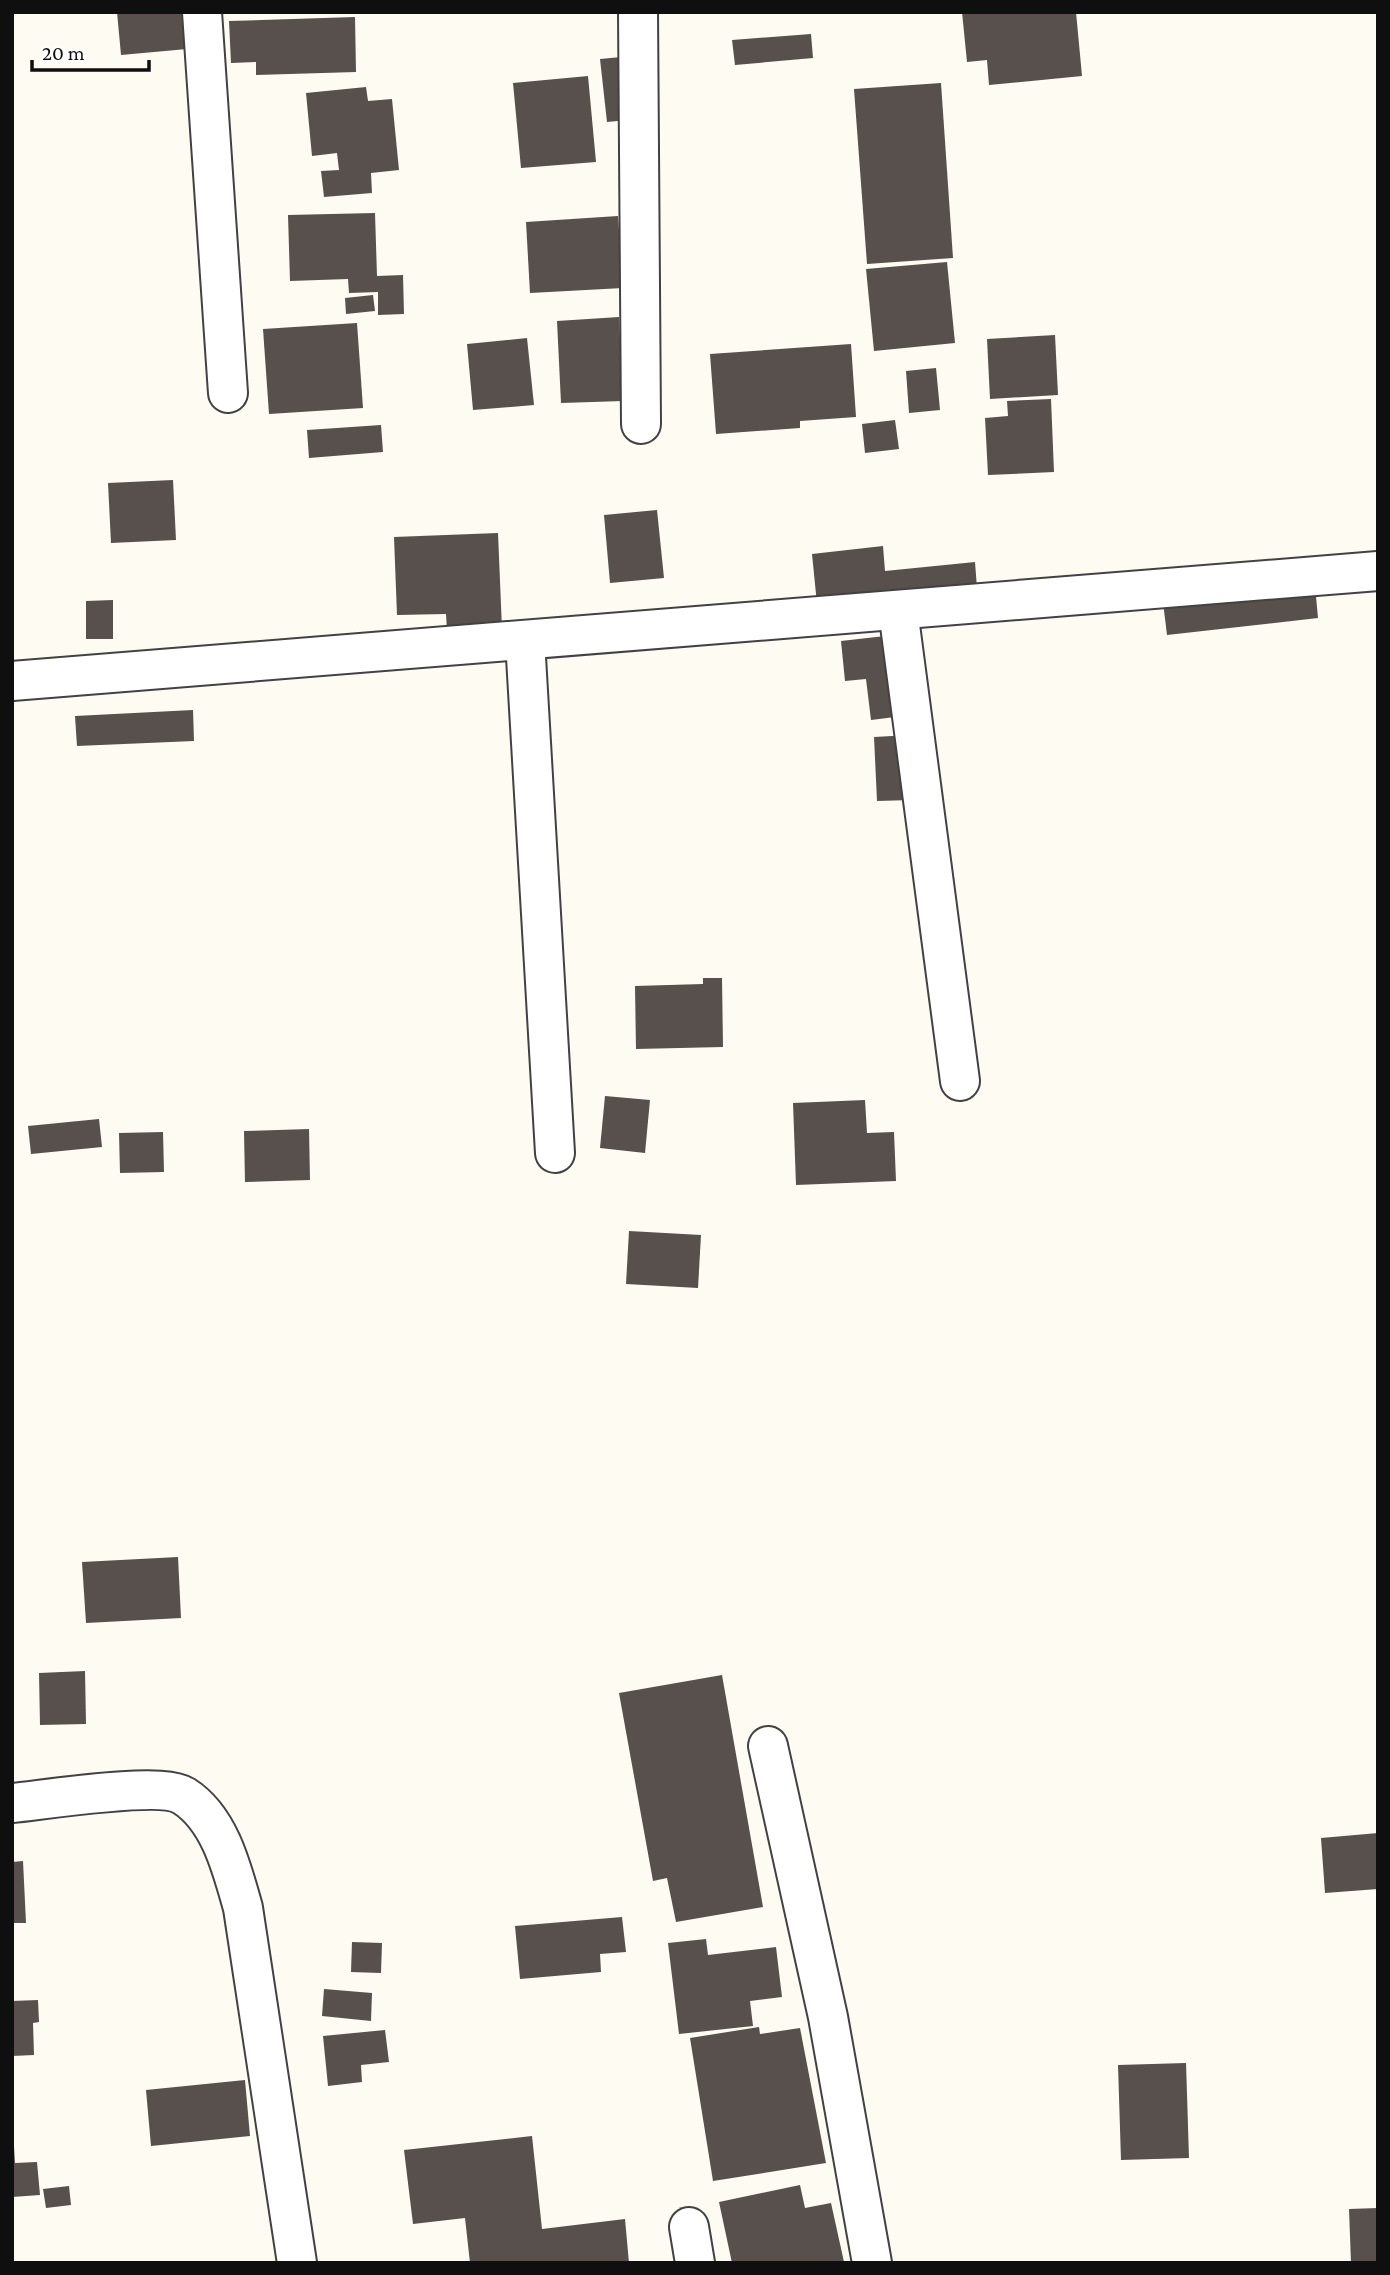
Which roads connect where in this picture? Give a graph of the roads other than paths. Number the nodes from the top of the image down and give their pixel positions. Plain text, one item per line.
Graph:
1 (202, 12) edge
2 (638, 12) edge
3 (228, 393) dead end
4 (641, 424) dead end
5 (1378, 571) edge
6 (898, 610) junction
7 (525, 640) junction
8 (12, 681) edge
9 (960, 1081) dead end
10 (555, 1153) dead end
11 (768, 1746) dead end
12 (12, 1803) edge
13 (296, 2263) edge
14 (872, 2263) edge

1 - 3 street
2 - 4 street
5 - 6 street
6 - 7 street
6 - 9 street
7 - 8 street
7 - 10 street
11 - 14 street
12 - 13 street

